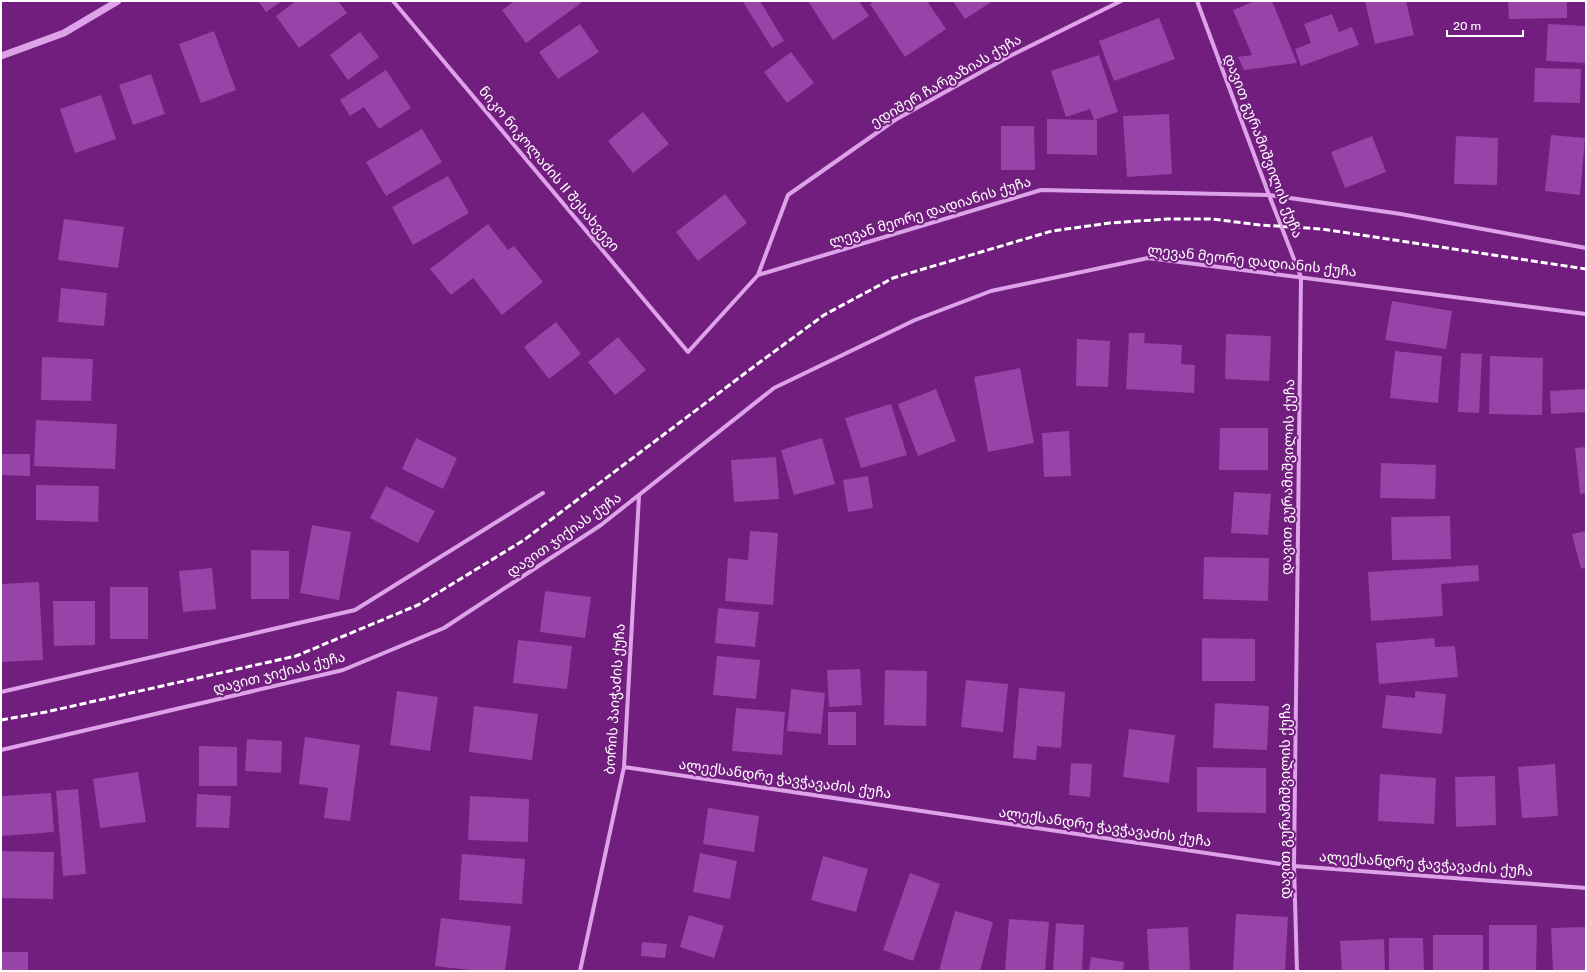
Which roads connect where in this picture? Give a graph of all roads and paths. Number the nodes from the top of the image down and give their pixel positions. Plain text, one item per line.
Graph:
1 (118, 1) edge
2 (393, 1) edge
3 (1121, 1) edge
4 (1198, 1) edge
5 (1, 56) edge
6 (1269, 195) junction
7 (1586, 248) edge
8 (758, 275) junction
9 (1301, 277) junction
10 (1586, 314) edge
11 (688, 352) joint
12 (543, 493) dead end
13 (639, 496) junction
14 (1, 692) edge
15 (1, 750) edge
16 (624, 767) junction
17 (1294, 866) junction
18 (1586, 888) edge
19 (580, 971) edge
20 (1297, 971) edge

1 - 5 street
2 - 11 street, ნიკო ნიკოლაძის II შესახვევი
3 - 8 street, ედიშერ ჩარგაზიას ქუჩა
4 - 6 street, დავით გურამიშვილის ქუჩა
6 - 7 street, ლევან მეორე დადიანის ქუჩა
6 - 8 street, ლევან მეორე დადიანის ქუჩა
6 - 9 street, დავით გურამიშვილის ქუჩა
8 - 11 street, ედიშერ ჩარგაზიას ქუჩა
9 - 10 street, ლევან მეორე დადიანის ქუჩა
9 - 13 street, ლევან მეორე დადიანის ქუჩა
9 - 17 street, დავით გურამიშვილის ქუჩა
12 - 14 street
13 - 15 street, დავით ჯიქიას ქუჩა
13 - 16 street, ბორის პაიჭაძის ქუჩა
16 - 17 street, ალექსანდრე ჭავჭავაძის ქუჩა
16 - 19 street, ბორის პაიჭაძის ქუჩა
17 - 18 street, ალექსანდრე ჭავჭავაძის ქუჩა
17 - 20 street, დავით გურამიშვილის ქუჩა

